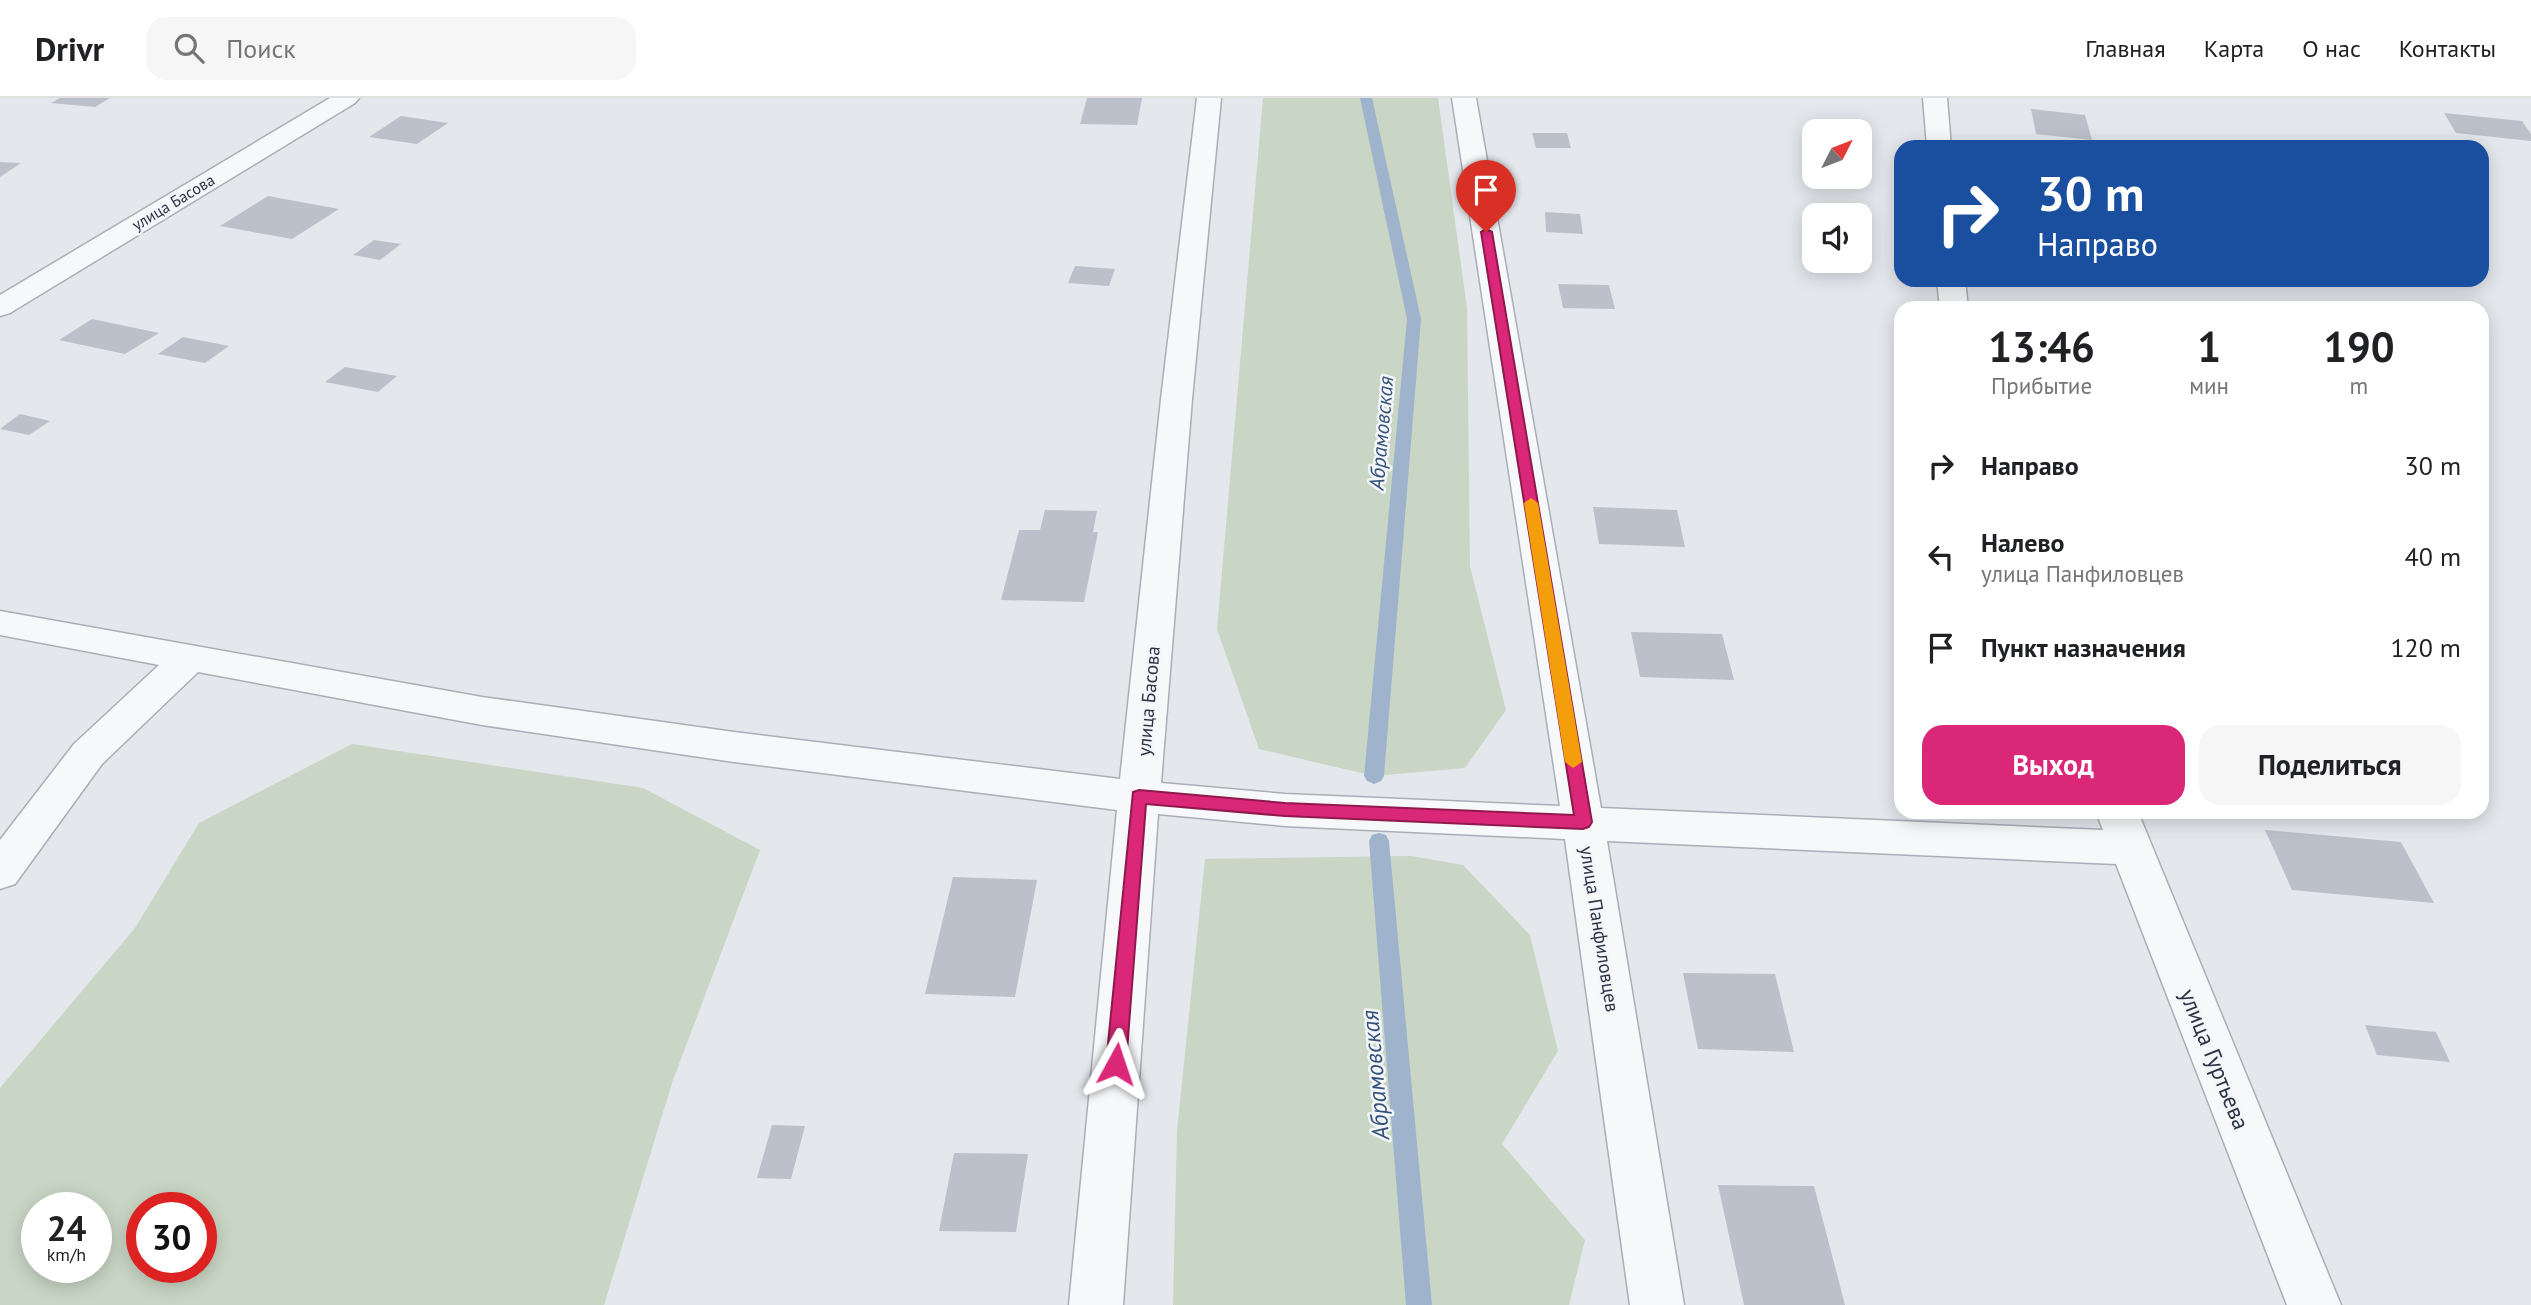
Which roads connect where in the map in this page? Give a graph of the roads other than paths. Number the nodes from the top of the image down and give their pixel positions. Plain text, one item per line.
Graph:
1 (347, 98) edge
2 (1209, 98) edge
3 (1464, 98) edge
4 (1936, 98) edge
5 (1939, 140) edge
6 (0, 307) edge
7 (0, 623) edge
8 (189, 659) junction
9 (1139, 797) junction
10 (1583, 822) junction
11 (2124, 830) edge
12 (0, 872) edge
13 (1096, 1305) edge
14 (1657, 1305) edge
15 (2314, 1305) edge

1 - 6 street, улица Басова
2 - 9 street, улица Басова
3 - 10 street, улица Панфиловцев
4 - 5 street
7 - 8 street
8 - 9 street
8 - 12 street
9 - 10 street
9 - 13 street, улица Басова
10 - 11 street
10 - 14 street, улица Панфиловцев
11 - 15 street, улица Гуртьева

